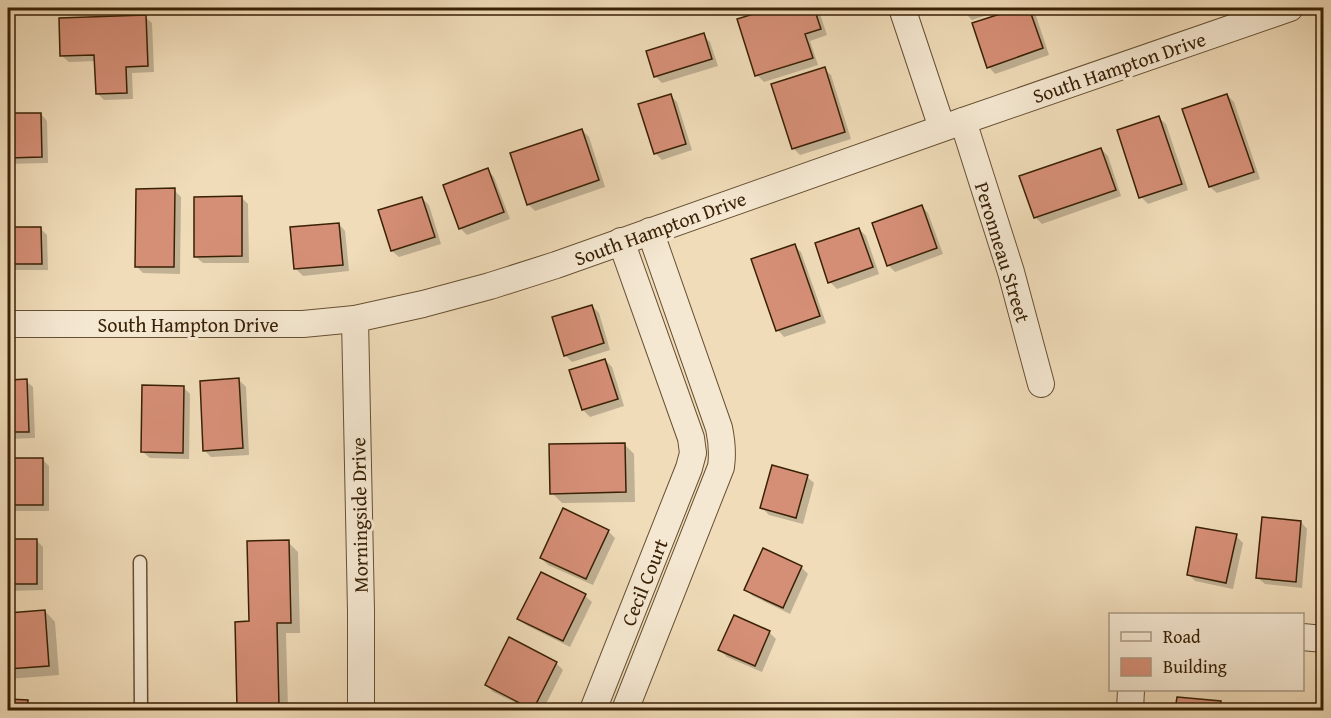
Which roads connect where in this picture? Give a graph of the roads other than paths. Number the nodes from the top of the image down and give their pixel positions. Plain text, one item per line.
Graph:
1 (902, 8) edge
2 (1290, 8) edge
3 (953, 124) junction
4 (650, 231) junction
5 (621, 241) junction
6 (355, 319) junction
7 (8, 324) edge
8 (1041, 384) dead end
9 (693, 453) junction
10 (723, 454) junction
11 (140, 562) dead end
12 (1304, 637) edge
13 (1323, 639) edge
14 (1131, 691) edge
15 (141, 711) edge
16 (361, 711) edge
17 (593, 711) edge
18 (625, 711) edge
19 (1130, 711) edge

1 - 3 street, Peronneau Street
2 - 3 street, South Hampton Drive
3 - 4 street, South Hampton Drive
3 - 8 street, Peronneau Street
4 - 5 street, South Hampton Drive
4 - 10 street, Cecil Court
5 - 6 street, South Hampton Drive
5 - 9 street
6 - 7 street, South Hampton Drive
6 - 16 street, Morningside Drive
9 - 10 street
9 - 17 street, Cecil Court
10 - 18 street, Cecil Court
11 - 15 lane
12 - 13 street
14 - 19 street

